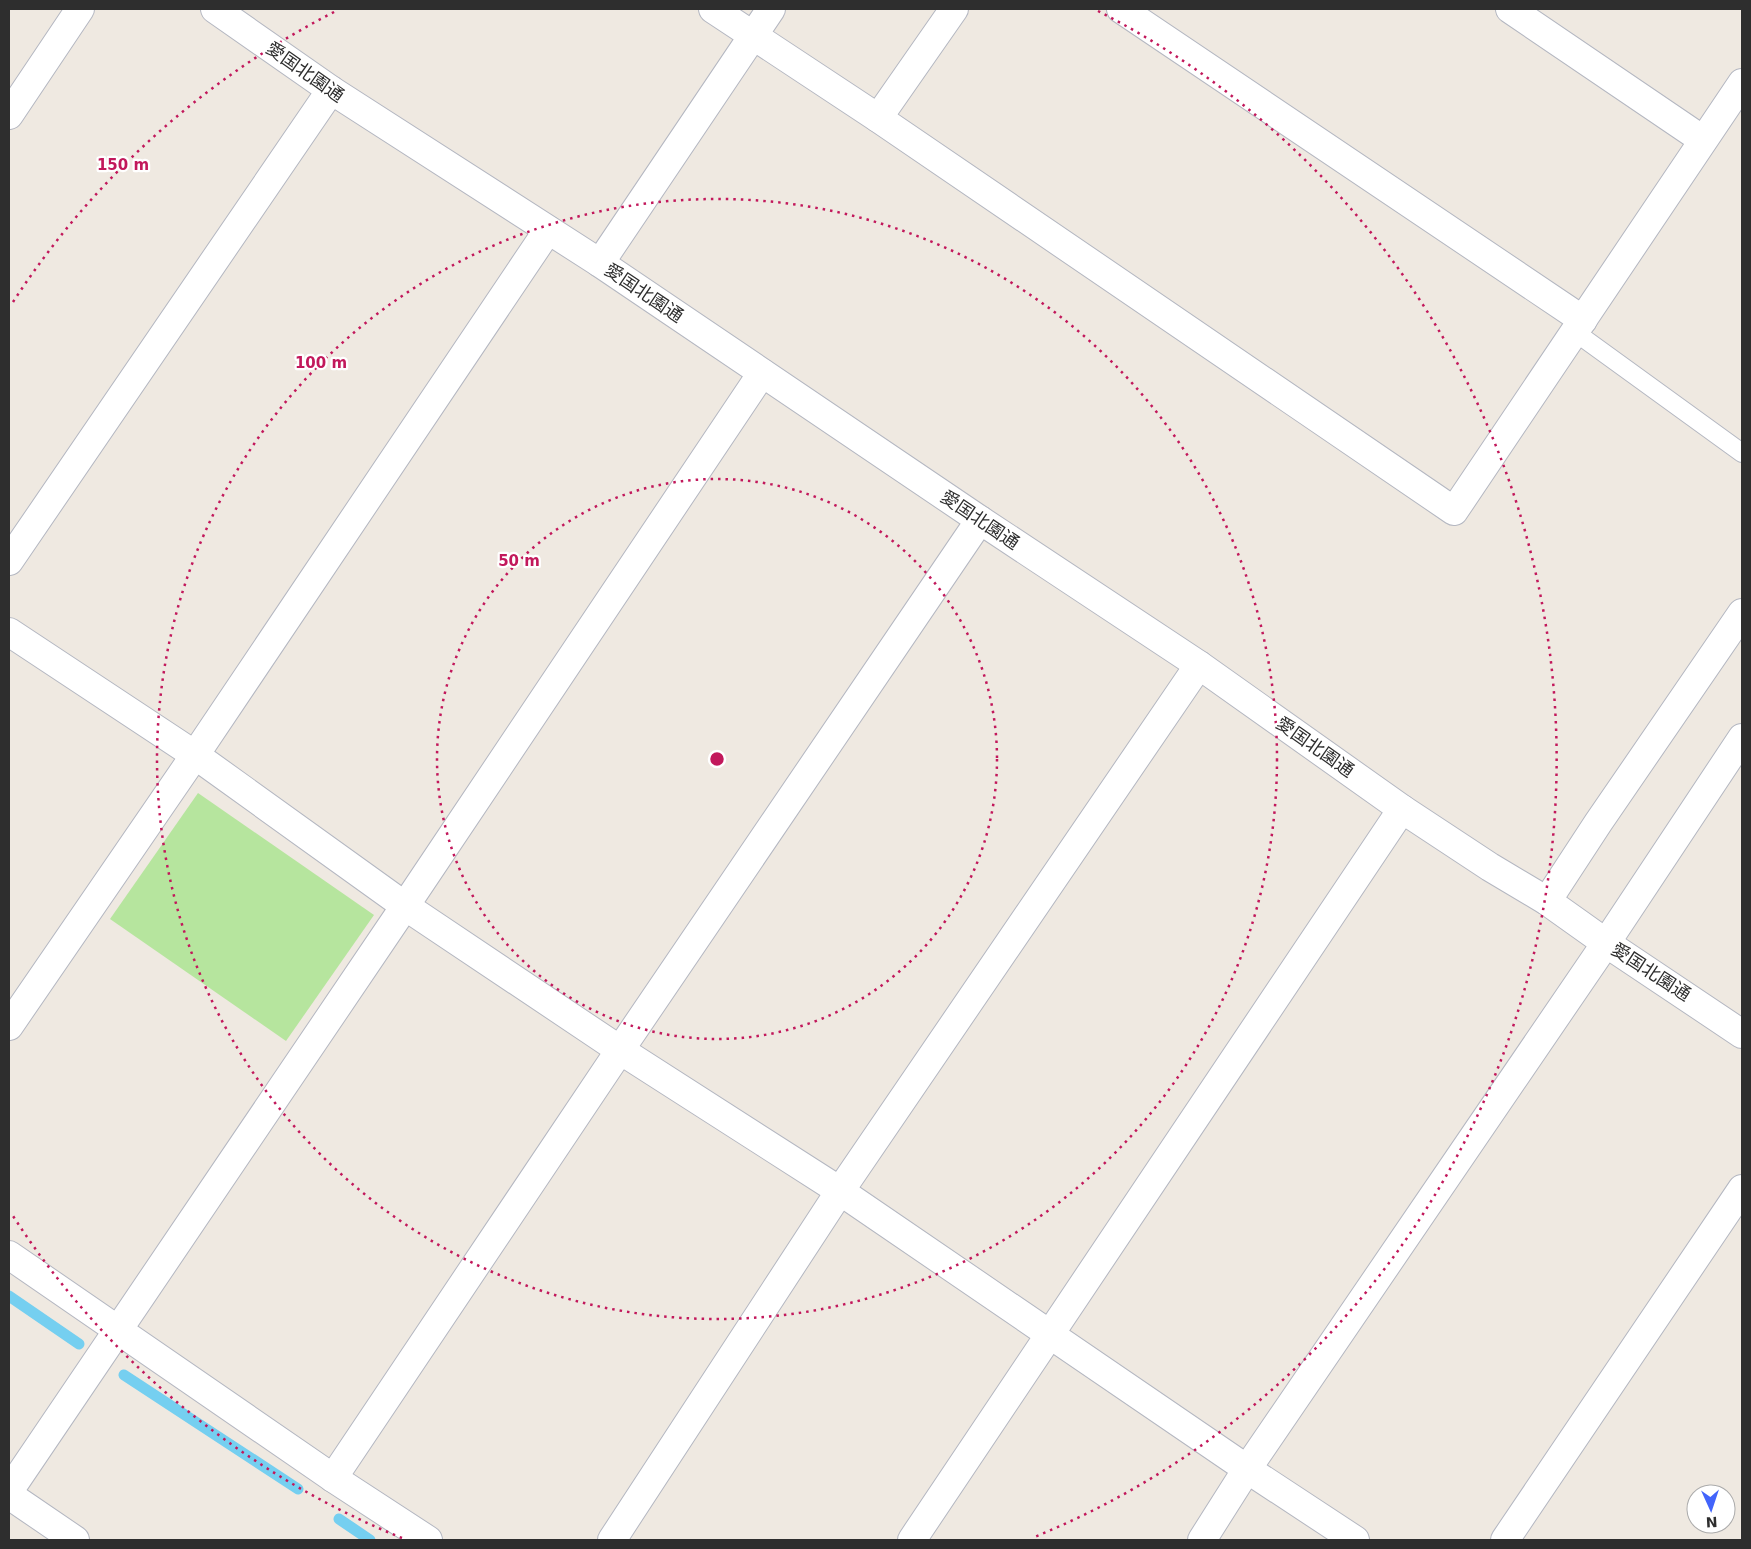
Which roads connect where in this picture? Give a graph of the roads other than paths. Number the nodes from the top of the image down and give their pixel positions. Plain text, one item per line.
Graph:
1 (80, 9) edge
2 (215, 9) edge
3 (713, 9) edge
4 (771, 9) edge
5 (954, 9) edge
6 (1120, 9) edge
7 (1510, 9) edge
8 (752, 36) junction
9 (1742, 83) edge
10 (331, 90) junction
11 (9, 115) edge
12 (878, 118) junction
13 (1703, 140) junction
14 (548, 230) junction
15 (600, 263) junction
16 (1579, 326) junction
17 (762, 373) junction
18 (1742, 453) edge
19 (980, 520) junction
20 (9, 561) edge
21 (1742, 613) edge
22 (9, 632) edge
23 (1199, 665) junction
24 (1742, 738) edge
25 (195, 755) junction
26 (1402, 809) junction
27 (1547, 901) junction
28 (405, 906) junction
29 (1606, 943) junction
30 (9, 1026) edge
31 (1742, 1034) edge
32 (620, 1050) junction
33 (1742, 1189) edge
34 (840, 1191) junction
35 (9, 1255) edge
36 (119, 1329) junction
37 (1049, 1334) junction
38 (1247, 1469) junction
39 (332, 1478) junction
40 (9, 1493) edge
41 (75, 1540) edge
42 (428, 1540) edge
43 (612, 1540) edge
44 (912, 1540) edge
45 (1202, 1540) edge
46 (1355, 1540) edge
47 (1506, 1540) edge

1 - 11 street
2 - 10 street, 愛国北園通
3 - 8 street
4 - 8 street
5 - 12 street
6 - 16 street
7 - 13 street
8 - 12 street
8 - 15 street
9 - 13 street
10 - 14 street, 愛国北園通
10 - 20 street
12 - 16 street
13 - 16 street
14 - 15 street, 愛国北園通
14 - 25 street
15 - 17 street, 愛国北園通
16 - 18 lane
17 - 19 street, 愛国北園通
17 - 28 street
19 - 23 street, 愛国北園通
19 - 32 street
21 - 27 street
22 - 25 street
23 - 26 street, 愛国北園通
23 - 34 street
24 - 29 street
25 - 28 street
25 - 30 street
26 - 27 street, 愛国北園通
26 - 37 street
27 - 29 street, 愛国北園通
28 - 32 street
28 - 36 street
29 - 31 street, 愛国北園通
29 - 38 street
32 - 34 street
32 - 39 street
33 - 47 street
34 - 37 street
34 - 43 street
35 - 36 street
36 - 39 street
36 - 40 street
37 - 38 street
37 - 44 street
38 - 45 street
38 - 46 street
39 - 42 street
40 - 41 street

